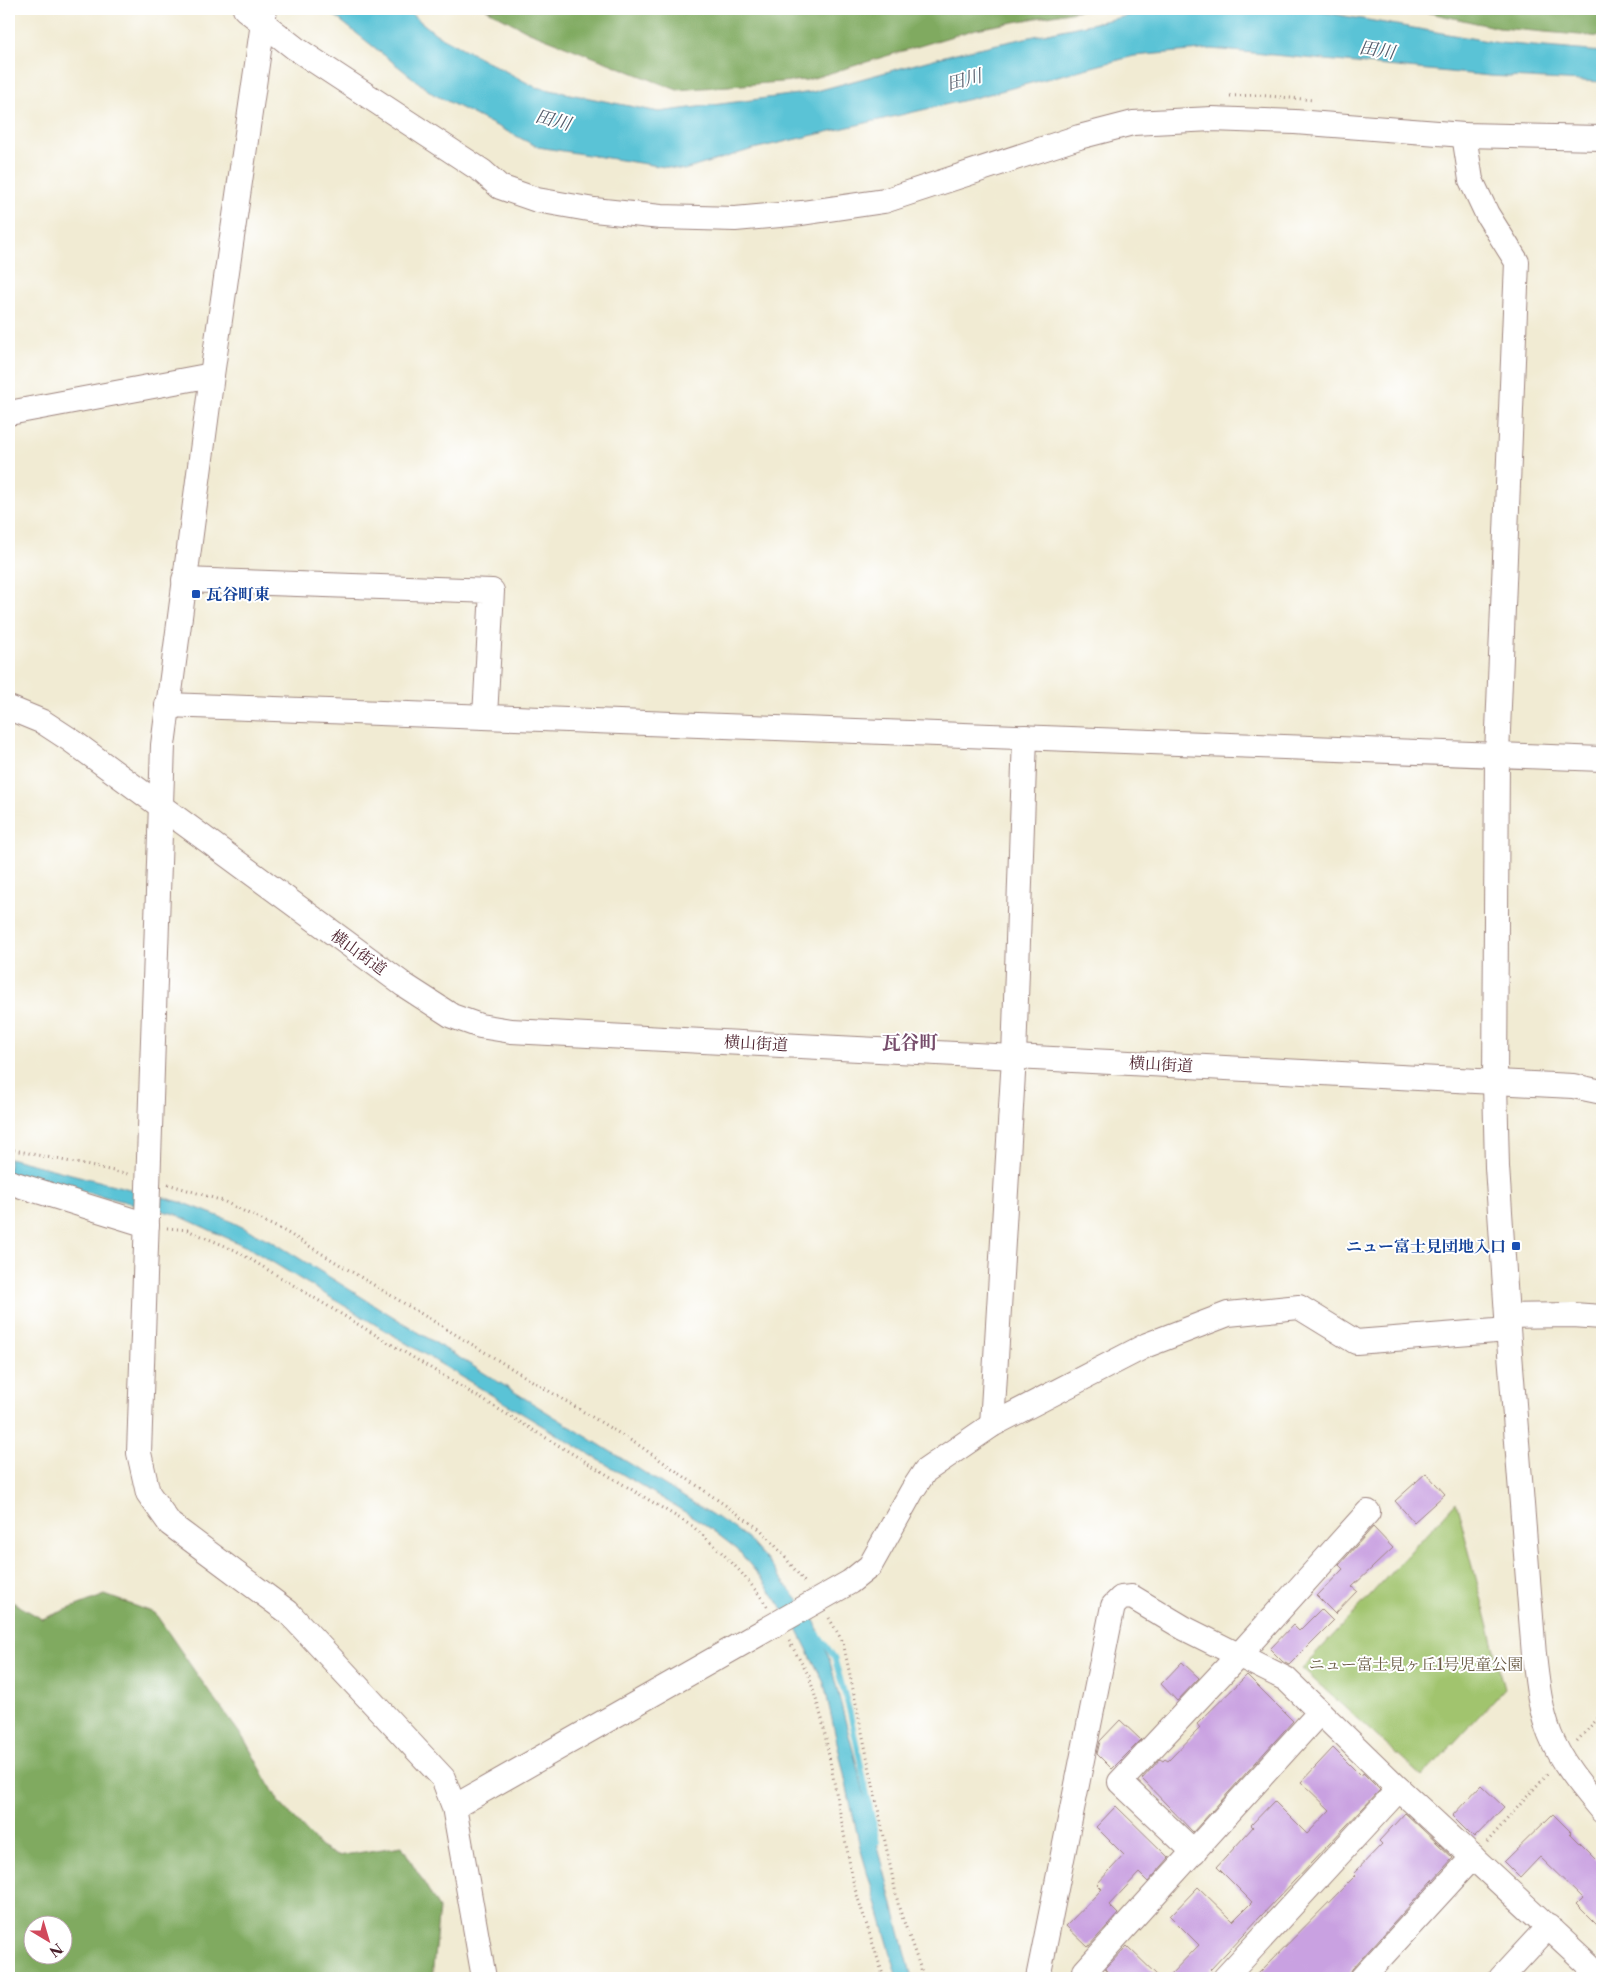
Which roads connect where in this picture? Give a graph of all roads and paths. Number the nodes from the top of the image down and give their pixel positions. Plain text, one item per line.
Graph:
1 (259, 13) edge
2 (1464, 135) junction
3 (1602, 138) edge
4 (212, 375) junction
5 (9, 413) edge
6 (184, 580) junction
7 (168, 705) junction
8 (9, 708) edge
9 (485, 716) junction
10 (1025, 737) junction
11 (1497, 755) junction
12 (1602, 759) edge
13 (162, 809) junction
14 (1014, 1057) junction
15 (1496, 1082) junction
16 (1602, 1092) edge
17 (9, 1149) edge
18 (148, 1178) junction
19 (9, 1182) edge
20 (147, 1225) junction
21 (1602, 1317) edge
22 (1507, 1323) junction
23 (992, 1425) junction
24 (1368, 1512) dead end
25 (818, 1601) junction
26 (779, 1623) junction
27 (1239, 1655) junction
28 (1320, 1712) junction
29 (1602, 1714) edge
30 (1561, 1758) junction
31 (1399, 1789) junction
32 (454, 1807) junction
33 (1602, 1811) edge
34 (1194, 1852) junction
35 (1473, 1857) junction
36 (1549, 1926) junction
37 (1602, 1977) edge
38 (484, 1978) edge
39 (884, 1978) edge
40 (924, 1978) edge
41 (1038, 1978) edge
42 (1093, 1978) edge
43 (1225, 1978) edge
44 (1362, 1978) edge
45 (1501, 1978) edge

1 - 2 street
1 - 4 street
2 - 3 street
2 - 11 street
4 - 5 street
4 - 6 street
6 - 7 street
6 - 9 street
7 - 9 street
7 - 13 street
8 - 13 street, 横山街道
9 - 10 street
10 - 11 street
10 - 14 street
11 - 12 street
11 - 15 street
13 - 14 street, 横山街道
13 - 18 street
14 - 15 street, 横山街道
14 - 23 street
15 - 16 street, 横山街道
15 - 22 street
17 - 18 path
18 - 20 street
18 - 25 path
19 - 20 street
20 - 26 path
20 - 32 street
21 - 22 street
22 - 23 street
22 - 30 street
23 - 25 street
24 - 27 street
25 - 26 street
25 - 40 path
26 - 32 street
26 - 39 path
27 - 28 street
27 - 34 street
27 - 41 street
28 - 31 street
28 - 34 street
29 - 30 path
30 - 33 street
30 - 35 path
31 - 35 street
31 - 43 street
32 - 38 street
34 - 42 street
35 - 36 street
35 - 44 street
36 - 37 street
36 - 45 street

